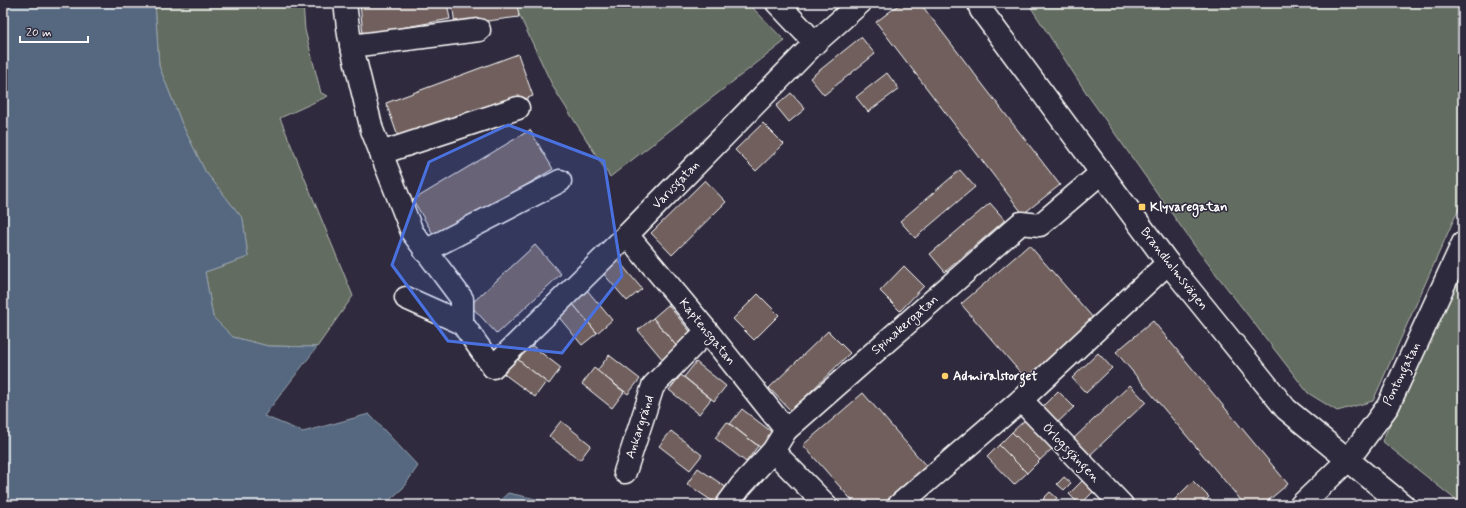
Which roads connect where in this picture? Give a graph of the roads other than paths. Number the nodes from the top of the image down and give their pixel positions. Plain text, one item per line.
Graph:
1 (345, 3) edge
2 (777, 3) edge
3 (860, 3) edge
4 (979, 3) edge
5 (479, 30) dead end
6 (815, 43) junction
7 (351, 46) junction
8 (518, 108) dead end
9 (382, 154) junction
10 (1101, 173) junction
11 (560, 181) dead end
12 (627, 235) junction
13 (1463, 243) edge
14 (425, 251) junction
15 (1168, 263) junction
16 (406, 298) dead end
17 (462, 323) junction
18 (707, 331) junction
19 (1021, 400) junction
20 (786, 430) junction
21 (773, 451) junction
22 (1348, 460) junction
23 (625, 472) dead end
24 (727, 505) edge
25 (826, 505) edge
26 (899, 505) edge
27 (1122, 505) edge
28 (1301, 505) edge
29 (1403, 505) edge

1 - 7 street
2 - 6 street
3 - 6 street, Varvsgatan
4 - 10 street, Brandholmsvägen
5 - 7 street
6 - 12 street, Varvsgatan
7 - 9 street
8 - 9 street
9 - 14 street
10 - 15 street, Brandholmsvägen
10 - 20 street, Spinakergatan
11 - 14 street
12 - 17 street, Varvsgatan
12 - 18 street, Kaptensgatan
13 - 22 street, Pontongatan
14 - 17 street
15 - 19 street
15 - 22 street, Brandholmsvägen
16 - 17 street
18 - 20 street, Kaptensgatan
18 - 23 street, Ankargränd
19 - 26 street
19 - 27 street, Örlogsgängen
20 - 21 street, Spinakergatan
21 - 24 street, Spinakergatan
21 - 25 street
22 - 28 street, Pontongatan
22 - 29 street, Brandholmsvägen

